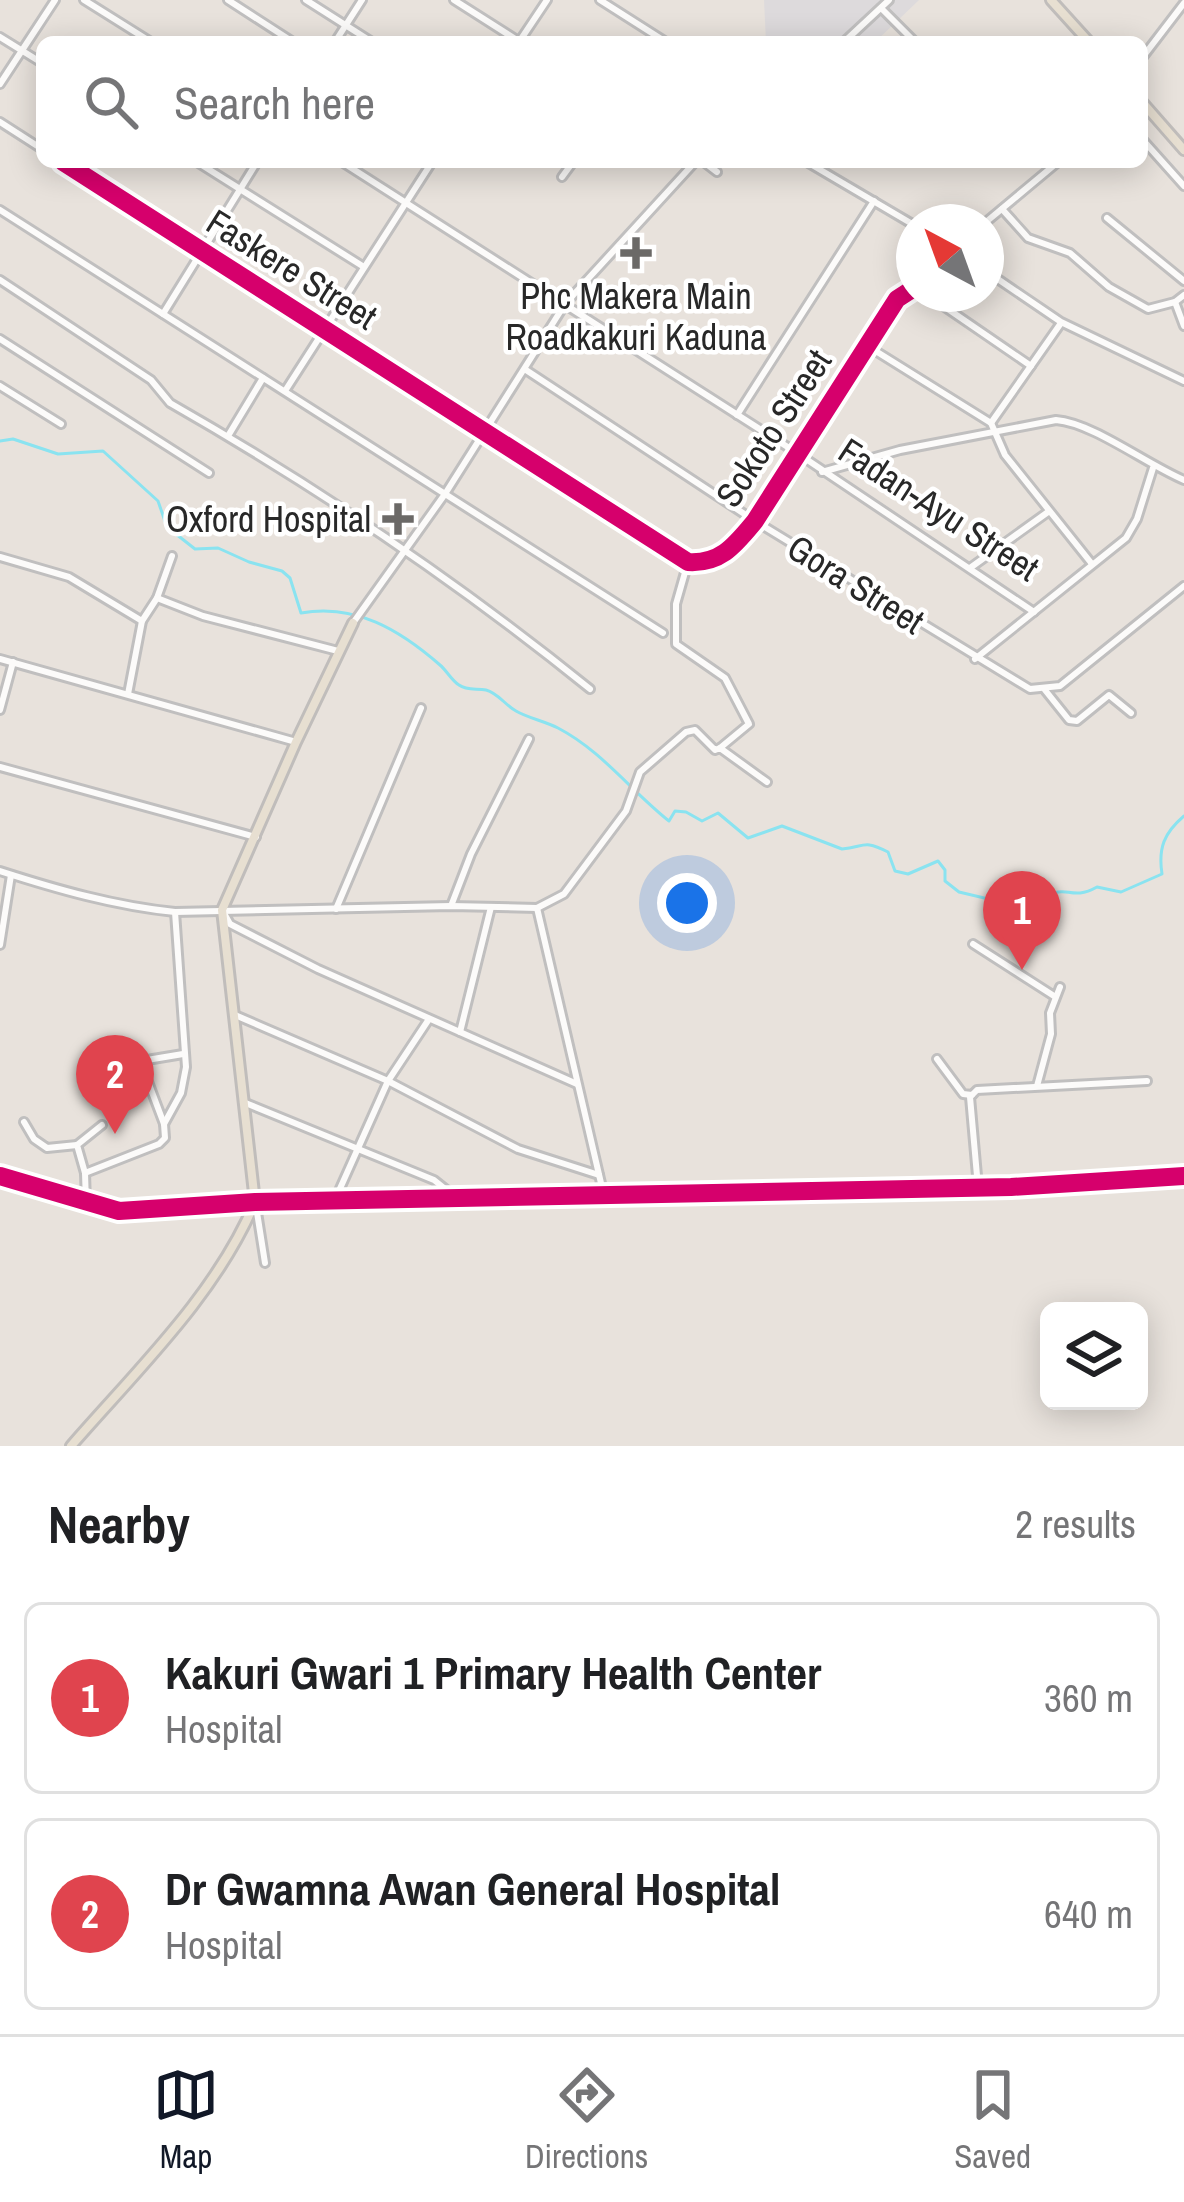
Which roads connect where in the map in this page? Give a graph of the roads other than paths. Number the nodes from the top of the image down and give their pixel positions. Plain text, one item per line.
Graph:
1 (55, 0) edge
2 (84, 0) edge
3 (228, 0) edge
4 (306, 0) edge
5 (362, 0) edge
6 (454, 0) edge
7 (547, 0) edge
8 (599, 0) edge
9 (889, 0) edge
10 (1051, 0) edge
11 (1184, 2) edge
12 (881, 8) junction
13 (346, 27) junction
14 (141, 36) edge
15 (284, 36) edge
16 (339, 36) edge
17 (362, 36) edge
18 (511, 36) edge
19 (524, 36) edge
20 (656, 36) edge
21 (851, 36) edge
22 (909, 36) edge
23 (1083, 36) edge
24 (0, 37) edge
25 (21, 50) junction
26 (1148, 50) edge
27 (36, 59) edge
28 (0, 84) edge
29 (1148, 109) edge
30 (0, 122) edge
31 (36, 145) edge
32 (1148, 146) edge
33 (1184, 150) edge
34 (72, 168) edge
35 (206, 168) edge
36 (252, 168) edge
37 (351, 168) edge
38 (428, 168) edge
39 (569, 168) edge
40 (689, 168) edge
41 (712, 168) edge
42 (817, 168) edge
43 (1041, 168) edge
44 (1050, 168) edge
45 (717, 172) dead end
46 (1045, 172) junction
47 (562, 177) dead end
48 (1184, 186) edge
49 (239, 189) junction
50 (874, 201) junction
51 (404, 202) junction
52 (1004, 207) edge
53 (0, 210) edge
54 (1004, 211) edge
55 (896, 214) edge
56 (1106, 218) dead end
57 (202, 251) junction
58 (364, 267) junction
59 (0, 280) edge
60 (1184, 281) edge
61 (1004, 283) edge
62 (1184, 295) edge
63 (896, 300) edge
64 (1175, 302) junction
65 (566, 304) junction
66 (952, 312) edge
67 (163, 314) junction
68 (1061, 322) junction
69 (323, 326) junction
70 (1184, 326) edge
71 (0, 338) edge
72 (866, 345) junction
73 (1031, 366) junction
74 (526, 370) junction
75 (263, 377) junction
76 (1184, 381) edge
77 (0, 386) edge
78 (284, 391) junction
79 (737, 415) junction
80 (991, 423) junction
81 (61, 424) dead end
82 (484, 433) junction
83 (993, 433) junction
84 (228, 436) junction
85 (796, 453) junction
86 (1154, 468) junction
87 (209, 472) dead end
88 (822, 472) junction
89 (1184, 480) edge
90 (446, 494) junction
91 (1048, 512) junction
92 (755, 521) junction
93 (404, 550) junction
94 (172, 556) dead end
95 (0, 557) edge
96 (688, 562) junction
97 (1092, 564) junction
98 (970, 568) junction
99 (1184, 586) edge
100 (157, 598) junction
101 (1034, 612) junction
102 (142, 621) junction
103 (353, 622) joint
104 (663, 633) dead end
105 (338, 651) junction
106 (0, 658) edge
107 (975, 659) junction
108 (13, 662) junction
109 (590, 689) dead end
110 (1044, 689) junction
111 (128, 694) junction
112 (421, 708) dead end
113 (0, 710) edge
114 (1131, 713) dead end
115 (530, 739) dead end
116 (296, 742) junction
117 (720, 748) junction
118 (0, 767) edge
119 (767, 782) dead end
120 (256, 837) junction
121 (0, 871) edge
122 (11, 874) junction
123 (451, 906) junction
124 (491, 906) junction
125 (537, 908) junction
126 (336, 909) junction
127 (222, 910) junction
128 (175, 911) junction
129 (973, 944) dead end
130 (0, 945) edge
131 (1060, 987) dead end
132 (1054, 997) junction
133 (231, 1013) junction
134 (429, 1018) junction
135 (460, 1032) junction
136 (183, 1054) junction
137 (937, 1059) dead end
138 (388, 1081) junction
139 (1147, 1081) dead end
140 (577, 1084) junction
141 (1037, 1086) junction
142 (972, 1095) junction
143 (243, 1102) junction
144 (24, 1122) dead end
145 (164, 1124) junction
146 (102, 1125) dead end
147 (77, 1145) junction
148 (356, 1148) junction
149 (85, 1173) junction
150 (599, 1175) junction
151 (0, 1176) edge
152 (1184, 1176) edge
153 (978, 1187) junction
154 (604, 1196) junction
155 (456, 1198) junction
156 (255, 1202) junction
157 (334, 1202) junction
158 (86, 1203) junction
159 (265, 1263) dead end
160 (71, 1446) edge

1 - 25 street
2 - 14 street
3 - 15 street
4 - 13 street
5 - 13 street
6 - 18 street
7 - 19 street
8 - 20 street
9 - 12 street
10 - 23 main road
11 - 26 street
12 - 21 street
12 - 22 street
13 - 16 street
13 - 17 street
24 - 25 street
25 - 27 street
25 - 28 street
29 - 33 main road
30 - 31 street
32 - 48 street
34 - 57 street, Faskere Street
35 - 49 street
36 - 49 street
37 - 51 street, Fadan-Ayu Street
38 - 51 street
39 - 47 street
40 - 65 street
41 - 45 street
42 - 50 street
43 - 46 street
44 - 46 street
46 - 52 street
49 - 57 street
49 - 58 street
50 - 55 street
50 - 79 street
51 - 58 street
51 - 65 street, Fadan-Ayu Street
53 - 67 street
54 - 64 street
56 - 60 street
57 - 67 street
57 - 69 street, Faskere Street
58 - 69 street
59 - 84 street
61 - 68 street
62 - 64 street
63 - 72 street, Sokoto Street
64 - 70 street
65 - 74 street
65 - 79 street, Fadan-Ayu Street
66 - 73 street
67 - 75 street
68 - 73 street
68 - 76 street
69 - 78 street
69 - 82 street, Faskere Street
71 - 87 street
72 - 80 street
72 - 85 street, Sokoto Street
73 - 80 street
74 - 82 street
74 - 92 street, Gora Street
75 - 78 street
75 - 84 street
77 - 81 street
78 - 90 street
79 - 85 street, Fadan-Ayu Street
80 - 83 street
82 - 90 street
82 - 96 street
83 - 86 street
83 - 88 street
83 - 91 street
84 - 93 street
85 - 88 street, Fadan-Ayu Street
85 - 92 street, Sokoto Street
86 - 89 street
86 - 97 street
88 - 98 street, Fadan-Ayu Street
90 - 93 street
90 - 104 street
91 - 97 street
91 - 98 street
92 - 96 street, Sokoto Street
92 - 107 street, Gora Street
93 - 103 street
93 - 109 street
94 - 100 street
95 - 102 street
96 - 117 street
97 - 101 street
98 - 101 street, Fadan-Ayu Street
99 - 110 street
100 - 102 street
100 - 105 street
101 - 107 street
102 - 111 street
103 - 105 main road
105 - 116 main road
106 - 108 street
107 - 110 street, Gora Street
108 - 111 street
108 - 113 street
110 - 114 street, Gora Street
111 - 116 street
112 - 126 street
115 - 123 street
116 - 120 main road
117 - 119 street
117 - 125 street
118 - 120 street
120 - 127 main road
121 - 122 street
122 - 128 street
122 - 130 street
123 - 124 street
123 - 126 street
124 - 125 street
124 - 135 street
125 - 140 street
126 - 127 street
127 - 128 street
127 - 133 main road
127 - 134 street
128 - 136 street
129 - 132 street
131 - 132 street
132 - 141 street
133 - 138 street
133 - 143 main road
134 - 135 street
134 - 138 street
135 - 140 street
136 - 145 street
136 - 145 street
137 - 142 street
138 - 148 street
138 - 150 street
139 - 141 street
140 - 150 street
141 - 142 street
142 - 153 street
143 - 148 street
143 - 156 main road
144 - 147 street
145 - 149 street
146 - 147 street
147 - 149 street
148 - 155 street
148 - 157 street
149 - 158 street
150 - 154 street
151 - 158 street
152 - 153 street
153 - 154 street
154 - 155 street
155 - 157 street
156 - 157 street
156 - 158 street
156 - 159 street
156 - 160 main road

